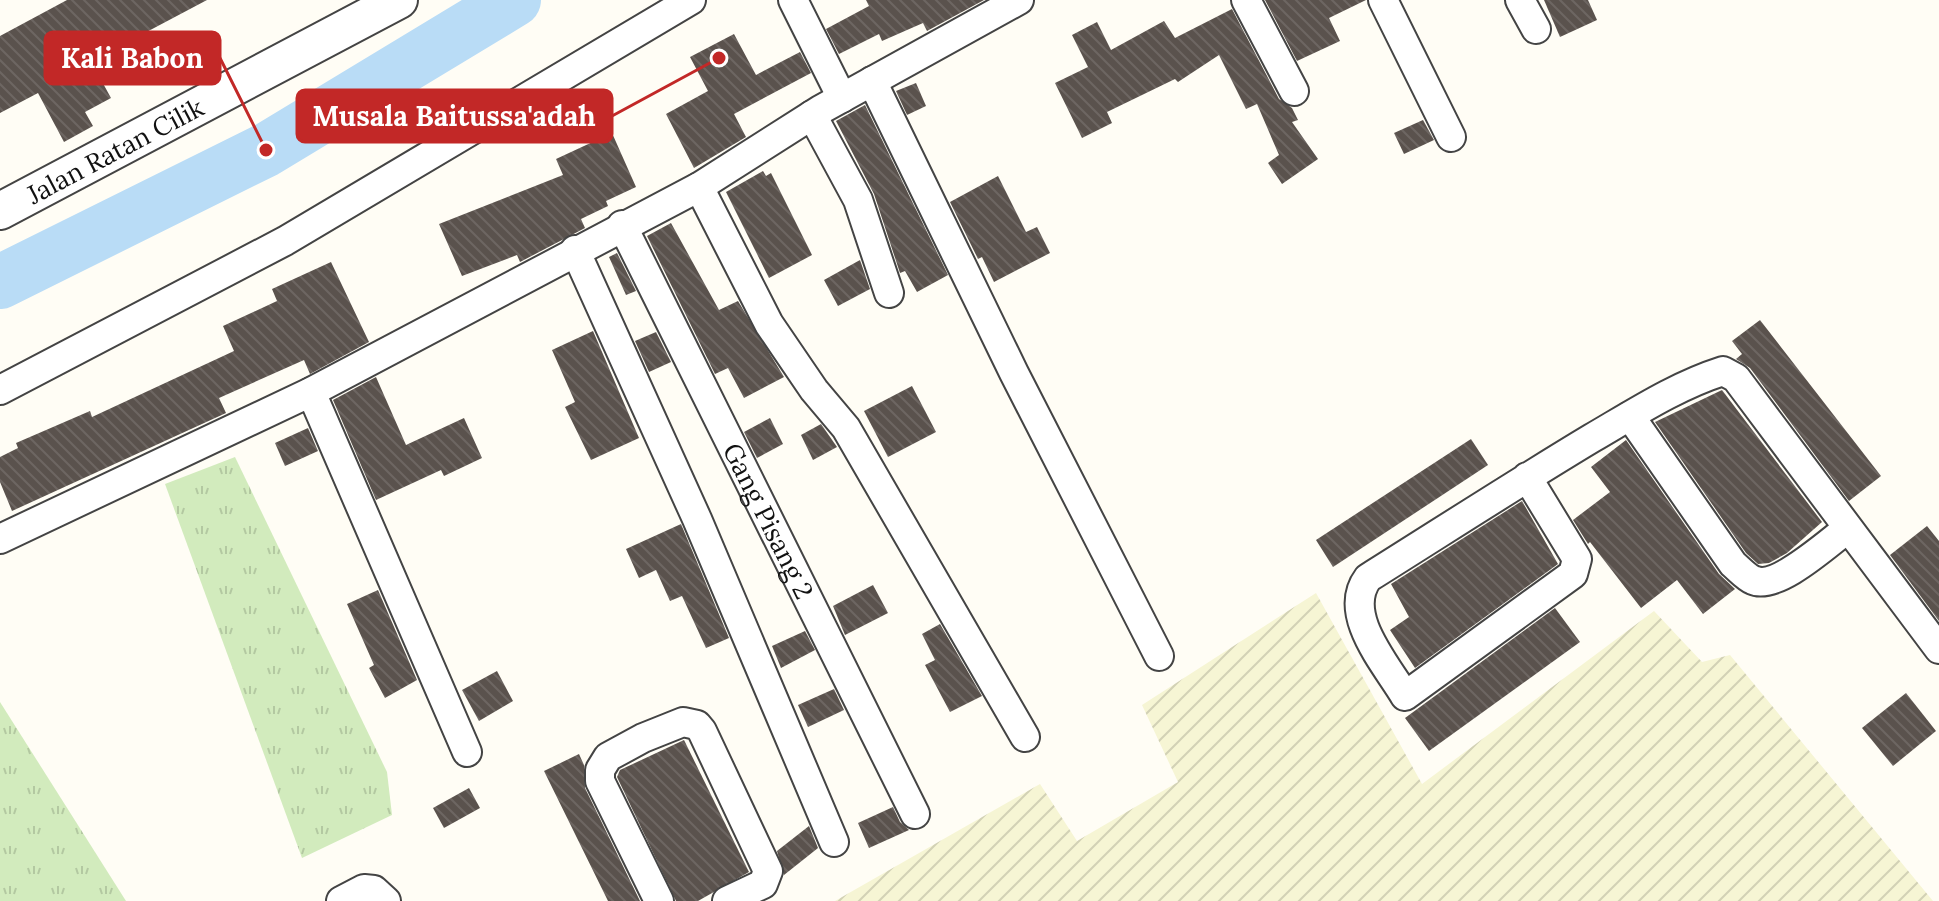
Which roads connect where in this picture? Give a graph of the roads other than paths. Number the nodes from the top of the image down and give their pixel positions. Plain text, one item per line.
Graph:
1 (399, 0) edge
2 (691, 0) edge
3 (793, 0) edge
4 (1019, 0) edge
5 (1246, 0) edge
6 (1383, 0) edge
7 (1520, 0) edge
8 (1536, 29) dead end
9 (872, 81) junction
10 (1294, 91) dead end
11 (842, 98) junction
12 (812, 115) junction
13 (1451, 137) dead end
14 (699, 187) junction
15 (0, 211) edge
16 (622, 225) junction
17 (575, 250) junction
18 (889, 293) dead end
19 (0, 390) edge
20 (311, 392) junction
21 (1630, 416) junction
22 (1527, 477) junction
23 (1847, 529) junction
24 (0, 539) edge
25 (1939, 649) edge
26 (1159, 656) dead end
27 (1025, 737) dead end
28 (467, 752) dead end
29 (915, 814) dead end
30 (834, 842) dead end
31 (341, 901) edge
32 (386, 901) edge
33 (659, 901) edge
34 (727, 901) edge

1 - 15 street, Jalan Ratan Cilik
2 - 19 street
3 - 11 street
4 - 9 street
5 - 10 street
6 - 13 street
7 - 8 street
9 - 11 street
9 - 26 street
11 - 12 street
12 - 14 street
12 - 18 street
14 - 16 street
14 - 27 street
16 - 17 street
16 - 29 street, Gang Pisang 2
17 - 20 street
17 - 30 street
20 - 24 street
20 - 28 street
21 - 22 street
21 - 23 street
21 - 23 street
22 - 22 street
23 - 25 street
31 - 32 street
33 - 34 street

